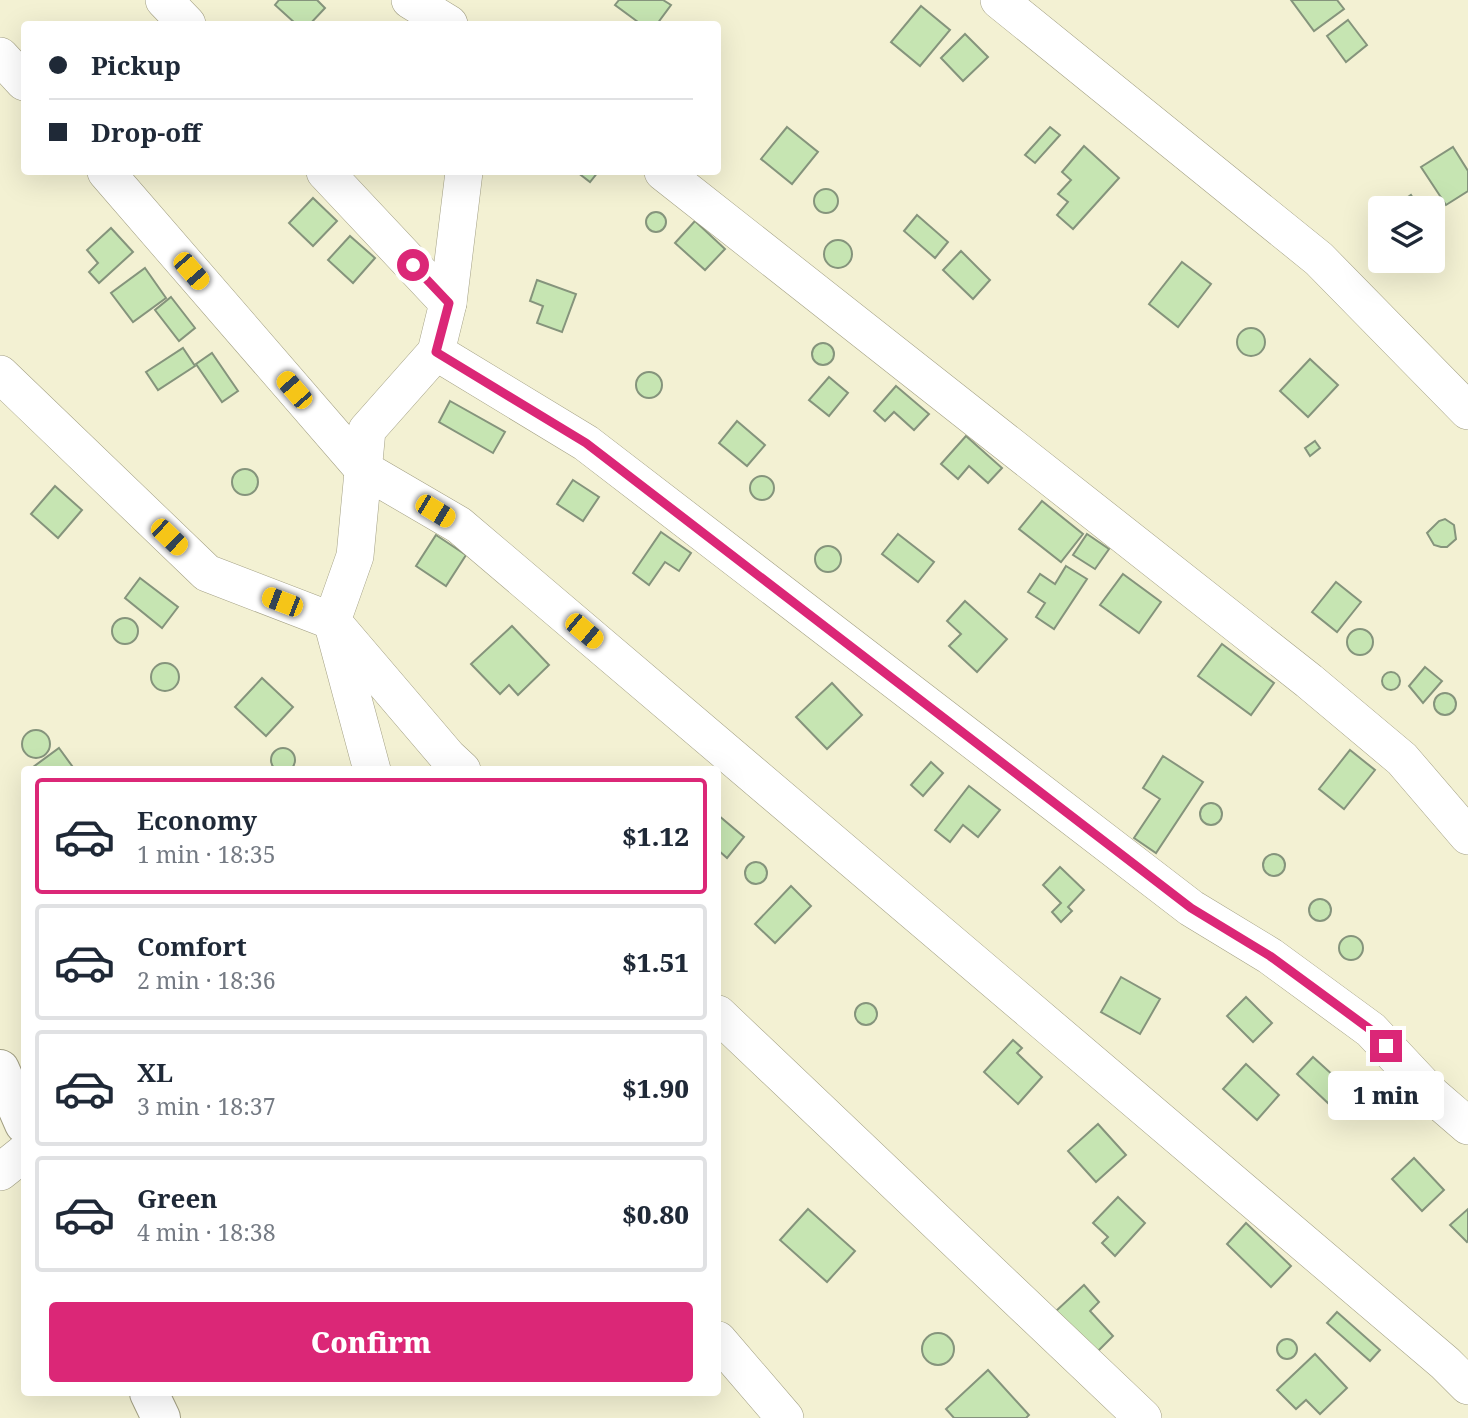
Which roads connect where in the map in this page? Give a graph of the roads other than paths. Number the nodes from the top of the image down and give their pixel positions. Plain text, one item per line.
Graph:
1 (164, 0) edge
2 (410, 0) edge
3 (999, 0) edge
4 (184, 21) edge
5 (416, 21) edge
6 (444, 21) edge
7 (0, 56) edge
8 (21, 79) edge
9 (109, 175) edge
10 (328, 175) edge
11 (464, 175) edge
12 (667, 175) edge
13 (449, 303) junction
14 (436, 352) junction
15 (0, 374) edge
16 (1468, 411) edge
17 (363, 469) junction
18 (332, 621) junction
19 (371, 766) edge
20 (458, 766) edge
21 (1468, 836) edge
22 (721, 1017) edge
23 (0, 1069) edge
24 (21, 1117) edge
25 (1468, 1126) edge
26 (21, 1155) edge
27 (0, 1172) edge
28 (721, 1343) edge
29 (1468, 1386) edge
30 (150, 1396) edge
31 (161, 1418) edge
32 (785, 1418) edge
33 (1143, 1418) edge

1 - 4 street
2 - 5 street
2 - 6 street
3 - 16 street
7 - 8 street
9 - 17 street
10 - 13 street
11 - 13 street
12 - 21 street
13 - 14 street
14 - 17 street
14 - 25 street
15 - 18 street
17 - 18 street
17 - 29 street
18 - 19 street
18 - 20 street
22 - 33 street
23 - 24 main road
26 - 27 street
28 - 32 street
30 - 31 main road

